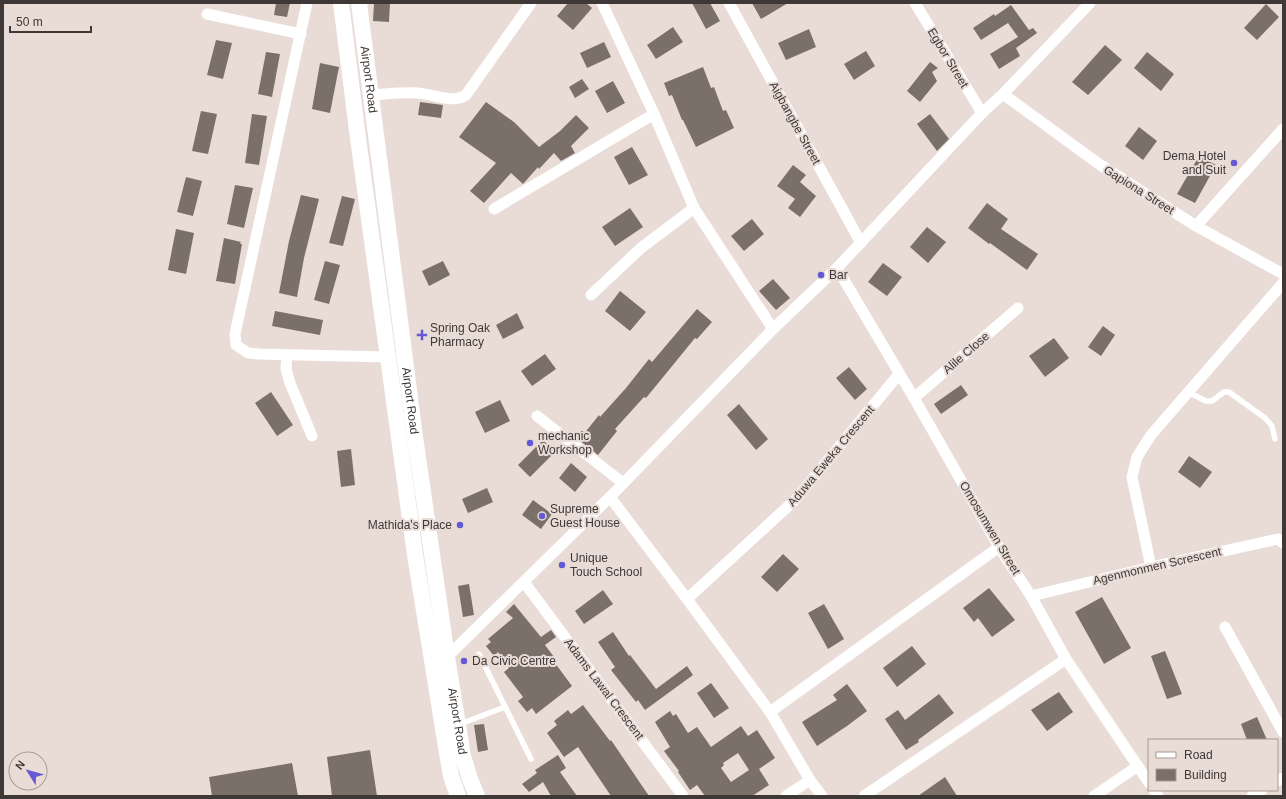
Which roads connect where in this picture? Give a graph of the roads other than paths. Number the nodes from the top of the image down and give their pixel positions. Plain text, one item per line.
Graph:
1 (307, 3) edge
2 (341, 3) edge
3 (359, 3) edge
4 (531, 3) edge
5 (602, 3) edge
6 (729, 3) edge
7 (915, 3) edge
8 (1090, 3) edge
9 (207, 14) dead end
10 (301, 34) junction
11 (1003, 94) junction
12 (371, 95) junction
13 (654, 114) junction
14 (982, 114) junction
15 (1283, 129) edge
16 (694, 208) junction
17 (494, 209) dead end
18 (1196, 226) junction
19 (861, 243) junction
20 (837, 268) junction
21 (1283, 274) edge
22 (1283, 283) edge
23 (591, 295) dead end
24 (1018, 308) dead end
25 (773, 329) junction
26 (287, 355) junction
27 (388, 357) junction
28 (900, 374) junction
29 (1188, 392) junction
30 (914, 398) junction
31 (537, 416) dead end
32 (312, 436) dead end
33 (415, 437) junction
34 (399, 438) junction
35 (1275, 439) dead end
36 (623, 483) junction
37 (610, 497) junction
38 (1283, 543) edge
39 (999, 547) junction
40 (1151, 567) junction
41 (524, 582) junction
42 (1030, 596) junction
43 (687, 599) junction
44 (1225, 627) dead end
45 (479, 654) dead end
46 (447, 657) junction
47 (1066, 659) junction
48 (505, 707) junction
49 (770, 712) junction
50 (458, 725) junction
51 (1283, 732) edge
52 (531, 759) dead end
53 (1138, 766) junction
54 (810, 780) junction
55 (1148, 781) edge
56 (458, 796) edge
57 (477, 796) edge
58 (683, 796) edge
59 (786, 796) edge
60 (822, 796) edge
61 (864, 796) edge
62 (1094, 796) edge

1 - 10 street
2 - 27 main road, Airport Road
3 - 12 main road, Airport Road
4 - 12 street
5 - 13 street
6 - 19 street, Aigbangbe Street
7 - 14 street, Egbor Street
8 - 11 street
9 - 10 street
10 - 26 street
11 - 14 street
11 - 18 street, Gapiona Street
12 - 33 main road, Airport Road
13 - 16 street
13 - 17 street
14 - 19 street
15 - 18 street
16 - 23 street
16 - 25 street
18 - 21 street, Gapiona Street
19 - 20 street
20 - 25 street
20 - 28 street, Omosumwen Street
22 - 29 street
24 - 30 street, Alile Close
25 - 36 street
26 - 27 street
26 - 32 street
27 - 34 main road, Airport Road
28 - 30 street, Omosumwen Street
28 - 43 street, Aduwa Eweka Crescent
29 - 35 lane
29 - 40 street
30 - 39 street, Omosumwen Street
31 - 36 street
33 - 34 main road
33 - 46 main road, Airport Road
34 - 56 main road, Airport Road
36 - 37 street
37 - 41 street
37 - 43 street
38 - 40 street, Agenmonmen Screscent
39 - 42 street, Omosumwen Street
39 - 49 street
40 - 42 street, Agenmonmen Screscent
41 - 46 street
41 - 58 street, Adams Lawal Crescent
42 - 47 street, Omosumwen Street
43 - 49 street
44 - 51 street
45 - 48 lane
46 - 50 main road, Airport Road
47 - 53 street, Omosumwen Street
47 - 61 street
48 - 50 lane
48 - 52 lane
49 - 54 street
50 - 57 main road, Airport Road
53 - 55 street, Omosumwen Street
53 - 62 street
54 - 59 street
54 - 60 street

